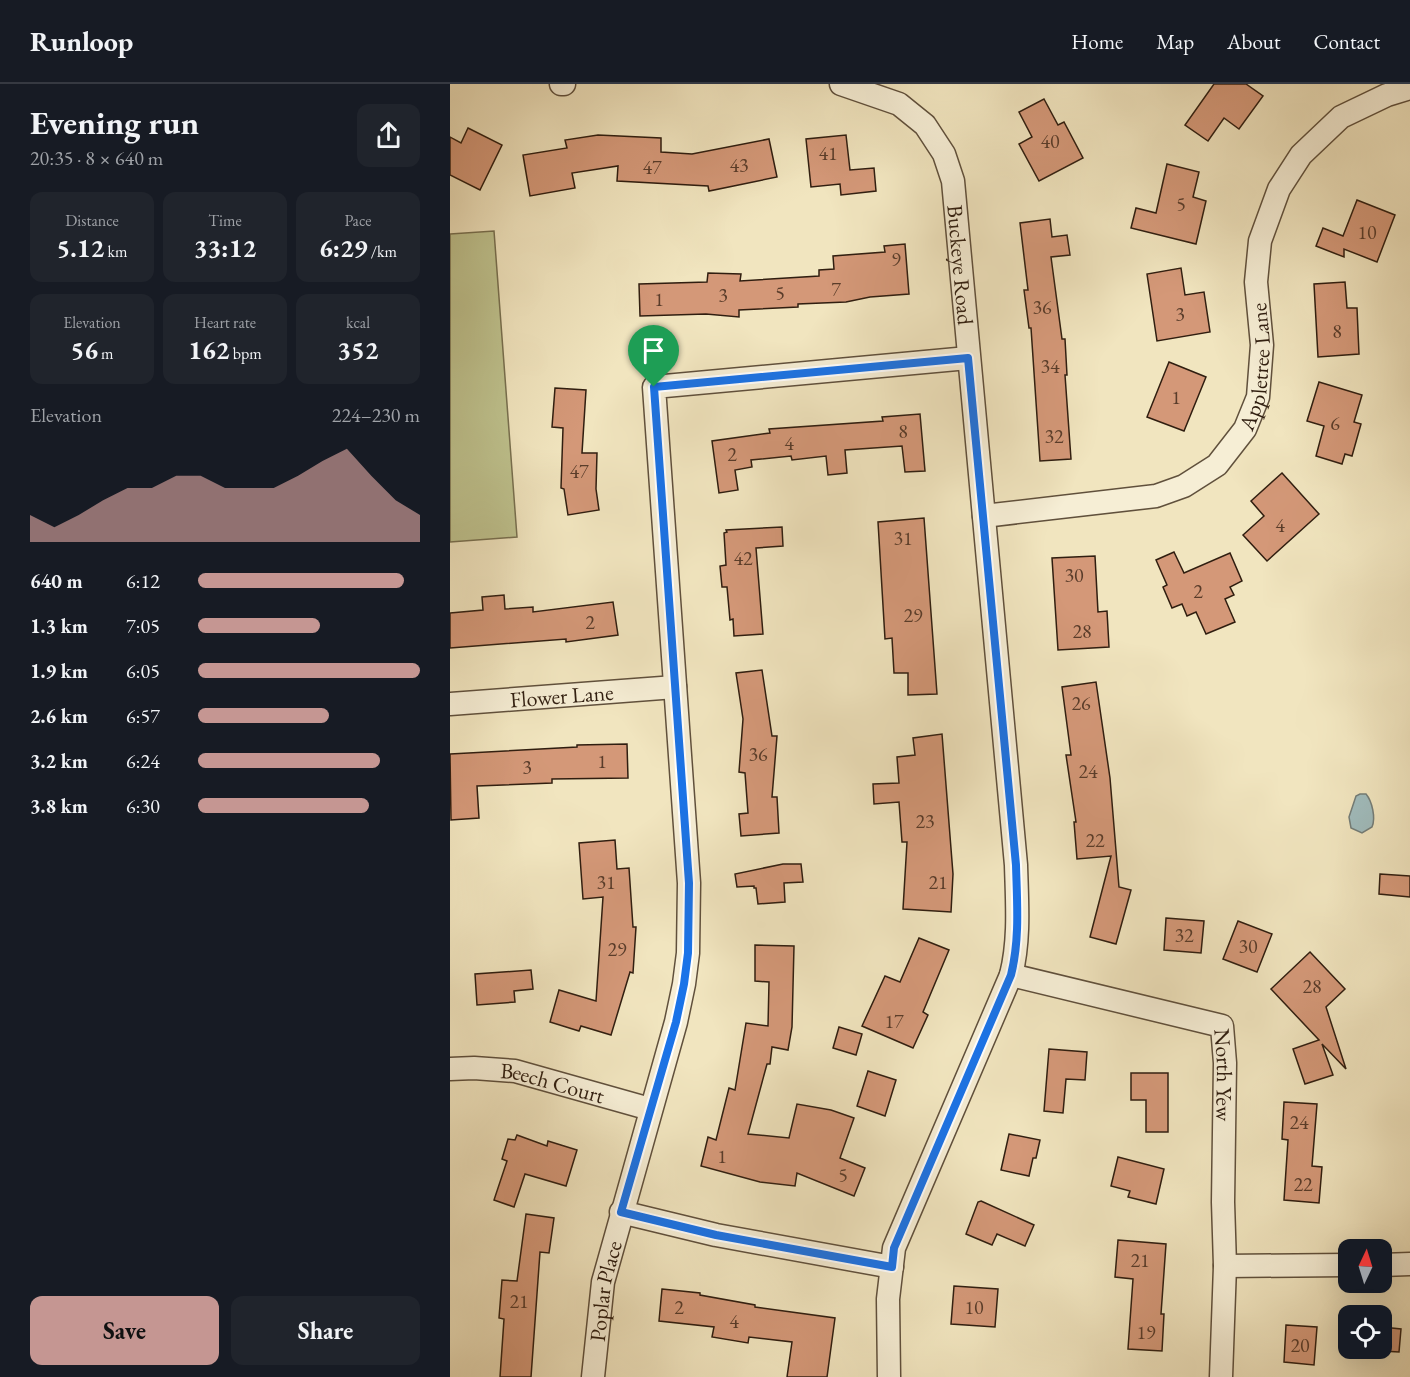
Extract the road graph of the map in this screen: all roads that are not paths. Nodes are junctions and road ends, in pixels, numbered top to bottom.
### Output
1 (841, 84) edge
2 (1410, 88) edge
3 (968, 358) junction
4 (984, 516) junction
5 (675, 687) junction
6 (450, 704) edge
7 (1011, 975) junction
8 (450, 1070) edge
9 (650, 1109) junction
10 (621, 1212) junction
11 (1392, 1264) edge
12 (1410, 1264) edge
13 (1338, 1265) edge
14 (1225, 1266) junction
15 (892, 1267) junction
16 (593, 1377) edge
17 (889, 1377) edge
18 (1221, 1377) edge

1 - 3 street, Buckeye Road
2 - 4 street, Appletree Lane
3 - 4 street, Buckeye Road
3 - 5 street, Poplar Place
4 - 7 street, Buckeye Road
5 - 6 street, Flower Lane
5 - 9 street, Poplar Place
7 - 14 street, North Yew
7 - 15 street, Buckeye Road
8 - 9 street, Beech Court
9 - 10 street, Poplar Place
10 - 15 street
10 - 16 street, Poplar Place
11 - 12 street
13 - 14 street
14 - 18 street
15 - 17 street, Buckeye Road

